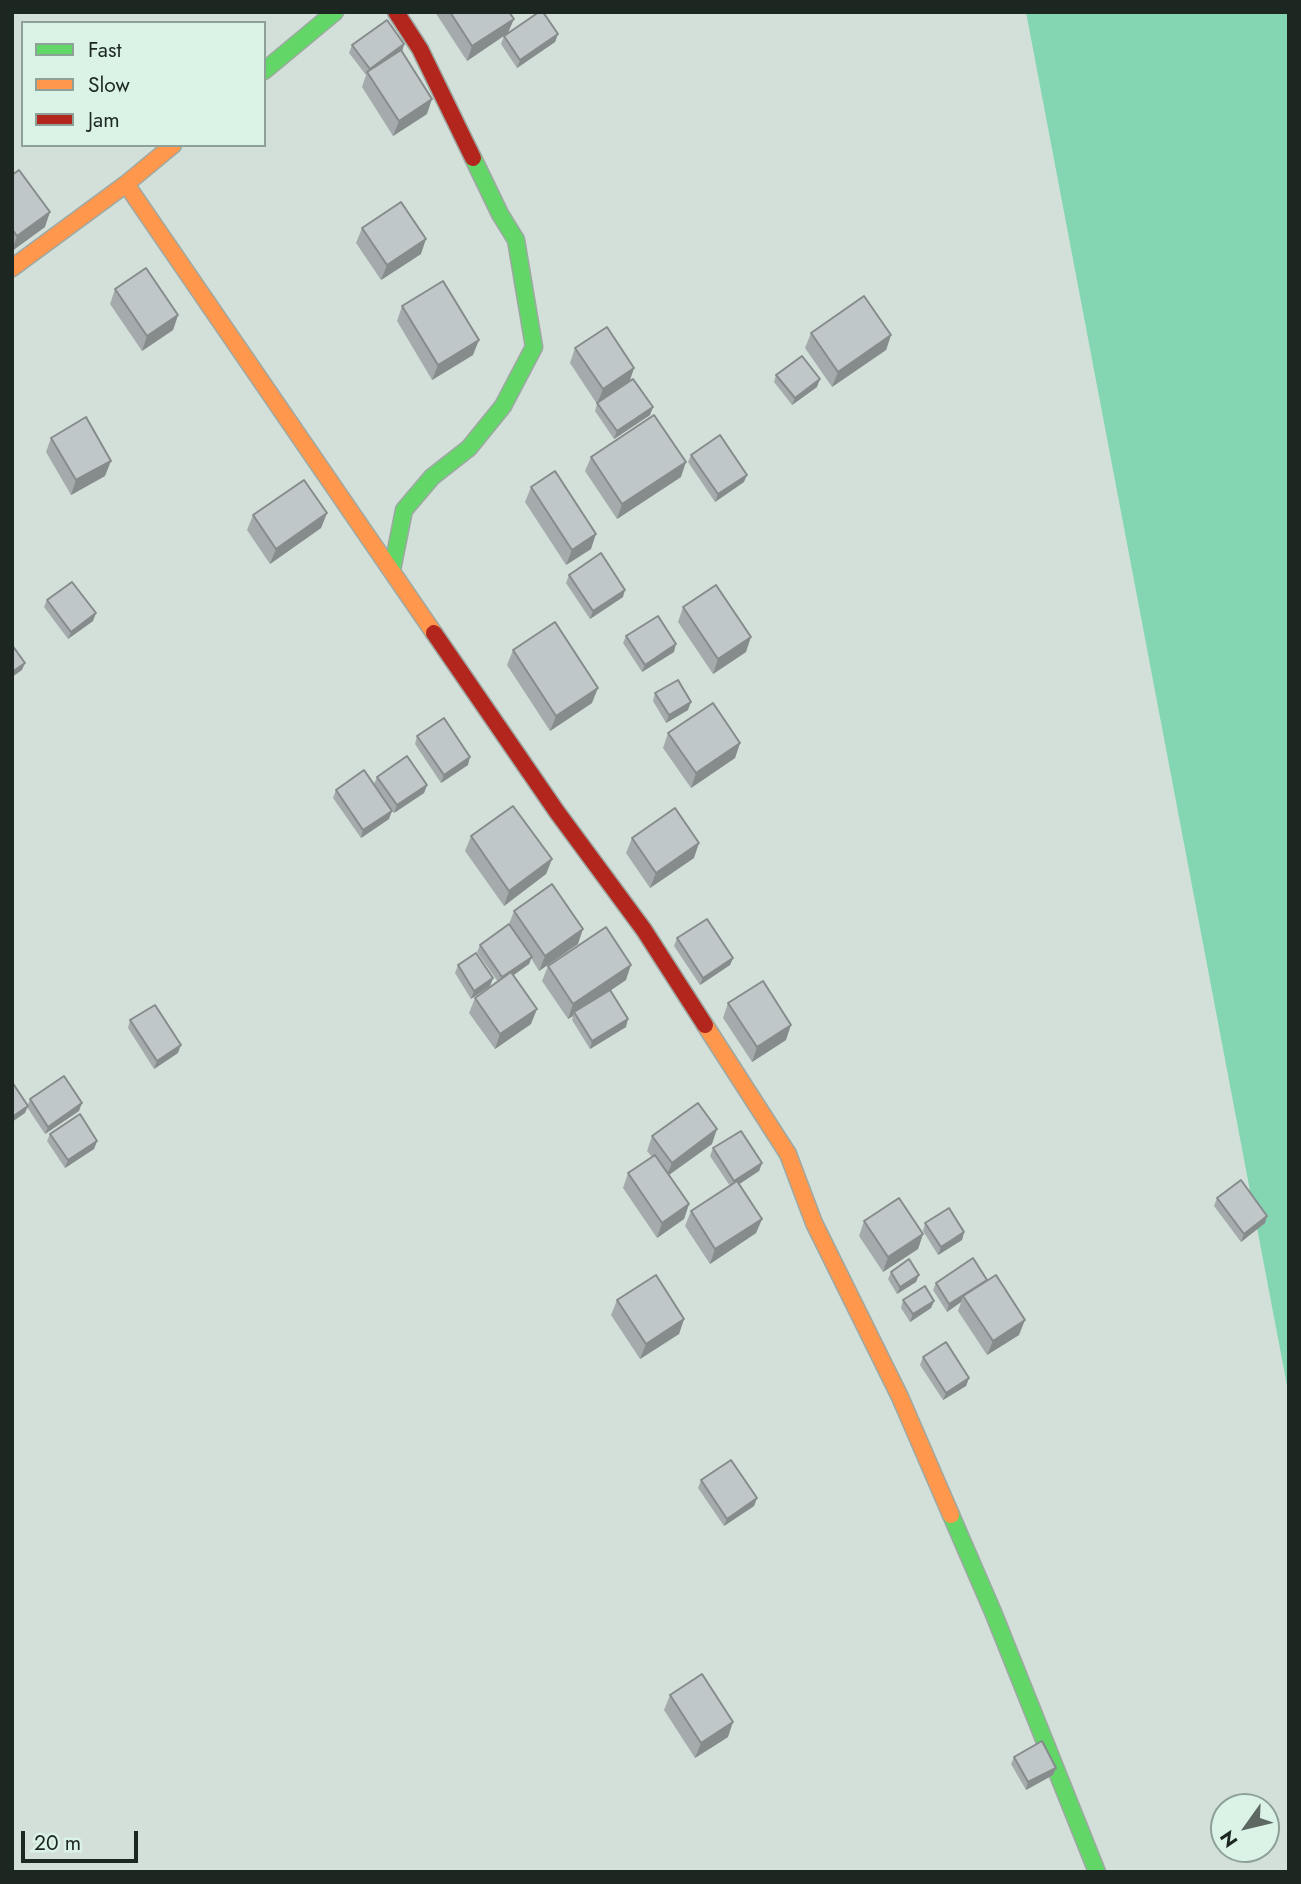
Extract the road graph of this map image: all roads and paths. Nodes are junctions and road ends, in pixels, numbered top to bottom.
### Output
1 (335, 12) edge
2 (396, 12) edge
3 (266, 69) edge
4 (171, 147) edge
5 (126, 184) junction
6 (12, 268) edge
7 (391, 570) junction
8 (1097, 1872) edge

1 - 3 street
2 - 7 street
4 - 5 street
5 - 6 street
5 - 7 street
7 - 8 street

